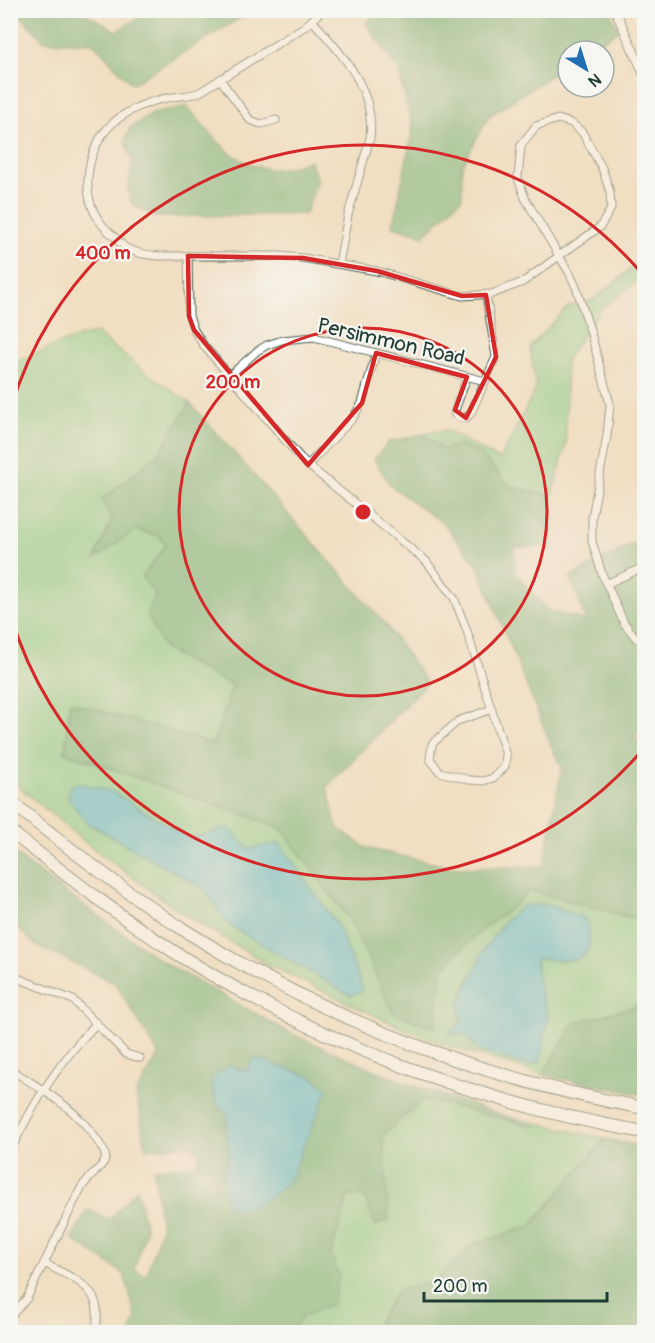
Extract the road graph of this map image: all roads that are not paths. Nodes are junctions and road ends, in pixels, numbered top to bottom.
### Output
1 (323, 10) edge
2 (615, 10) edge
3 (312, 20) junction
4 (645, 74) edge
5 (220, 80) junction
6 (276, 120) dead end
7 (189, 256) junction
8 (559, 256) junction
9 (339, 264) junction
10 (486, 295) junction
11 (376, 353) junction
12 (228, 377) junction
13 (467, 377) junction
14 (485, 381) junction
15 (308, 465) junction
16 (645, 567) edge
17 (606, 584) junction
18 (645, 640) edge
19 (492, 709) junction
20 (10, 801) edge
21 (10, 831) edge
22 (10, 975) edge
23 (97, 1023) junction
24 (140, 1058) dead end
25 (10, 1069) edge
26 (44, 1091) junction
27 (645, 1108) edge
28 (645, 1132) edge
29 (10, 1152) edge
30 (44, 1263) junction
31 (10, 1317) edge
32 (95, 1332) edge

1 - 3 street
2 - 4 street
3 - 5 street
3 - 9 street
5 - 6 street
5 - 7 street
7 - 9 street
7 - 12 street
8 - 8 street
8 - 10 street
8 - 17 street
9 - 10 street
10 - 14 street
11 - 12 street, Persimmon Road
11 - 13 street, Persimmon Road
11 - 15 street
12 - 15 street
13 - 14 street, Persimmon Road
13 - 14 street
15 - 19 street
16 - 17 street
17 - 18 street
19 - 19 street
20 - 27 highway
21 - 28 highway
22 - 23 street
23 - 24 street
23 - 26 street
25 - 26 street
26 - 29 street
26 - 30 street
30 - 31 street
30 - 32 street

